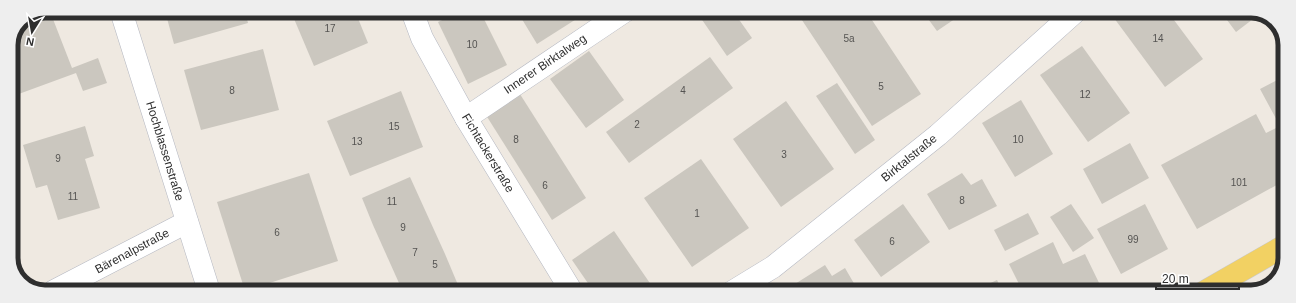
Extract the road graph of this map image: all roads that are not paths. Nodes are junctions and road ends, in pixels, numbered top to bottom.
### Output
1 (124, 18) edge
2 (415, 18) edge
3 (615, 18) edge
4 (1068, 18) edge
5 (466, 118) junction
6 (187, 222) junction
7 (1278, 249) edge
8 (66, 285) edge
9 (207, 285) edge
10 (568, 285) edge
11 (743, 285) edge
12 (1216, 285) edge

1 - 6 street, Hochblassenstraße
2 - 5 street, Fichtackerstraße
3 - 5 street, Innerer Birktalweg
4 - 11 street, Birktalstraße
5 - 10 street, Fichtackerstraße
6 - 8 street, Bärenalpstraße
6 - 9 street, Hochblassenstraße
7 - 12 main road

